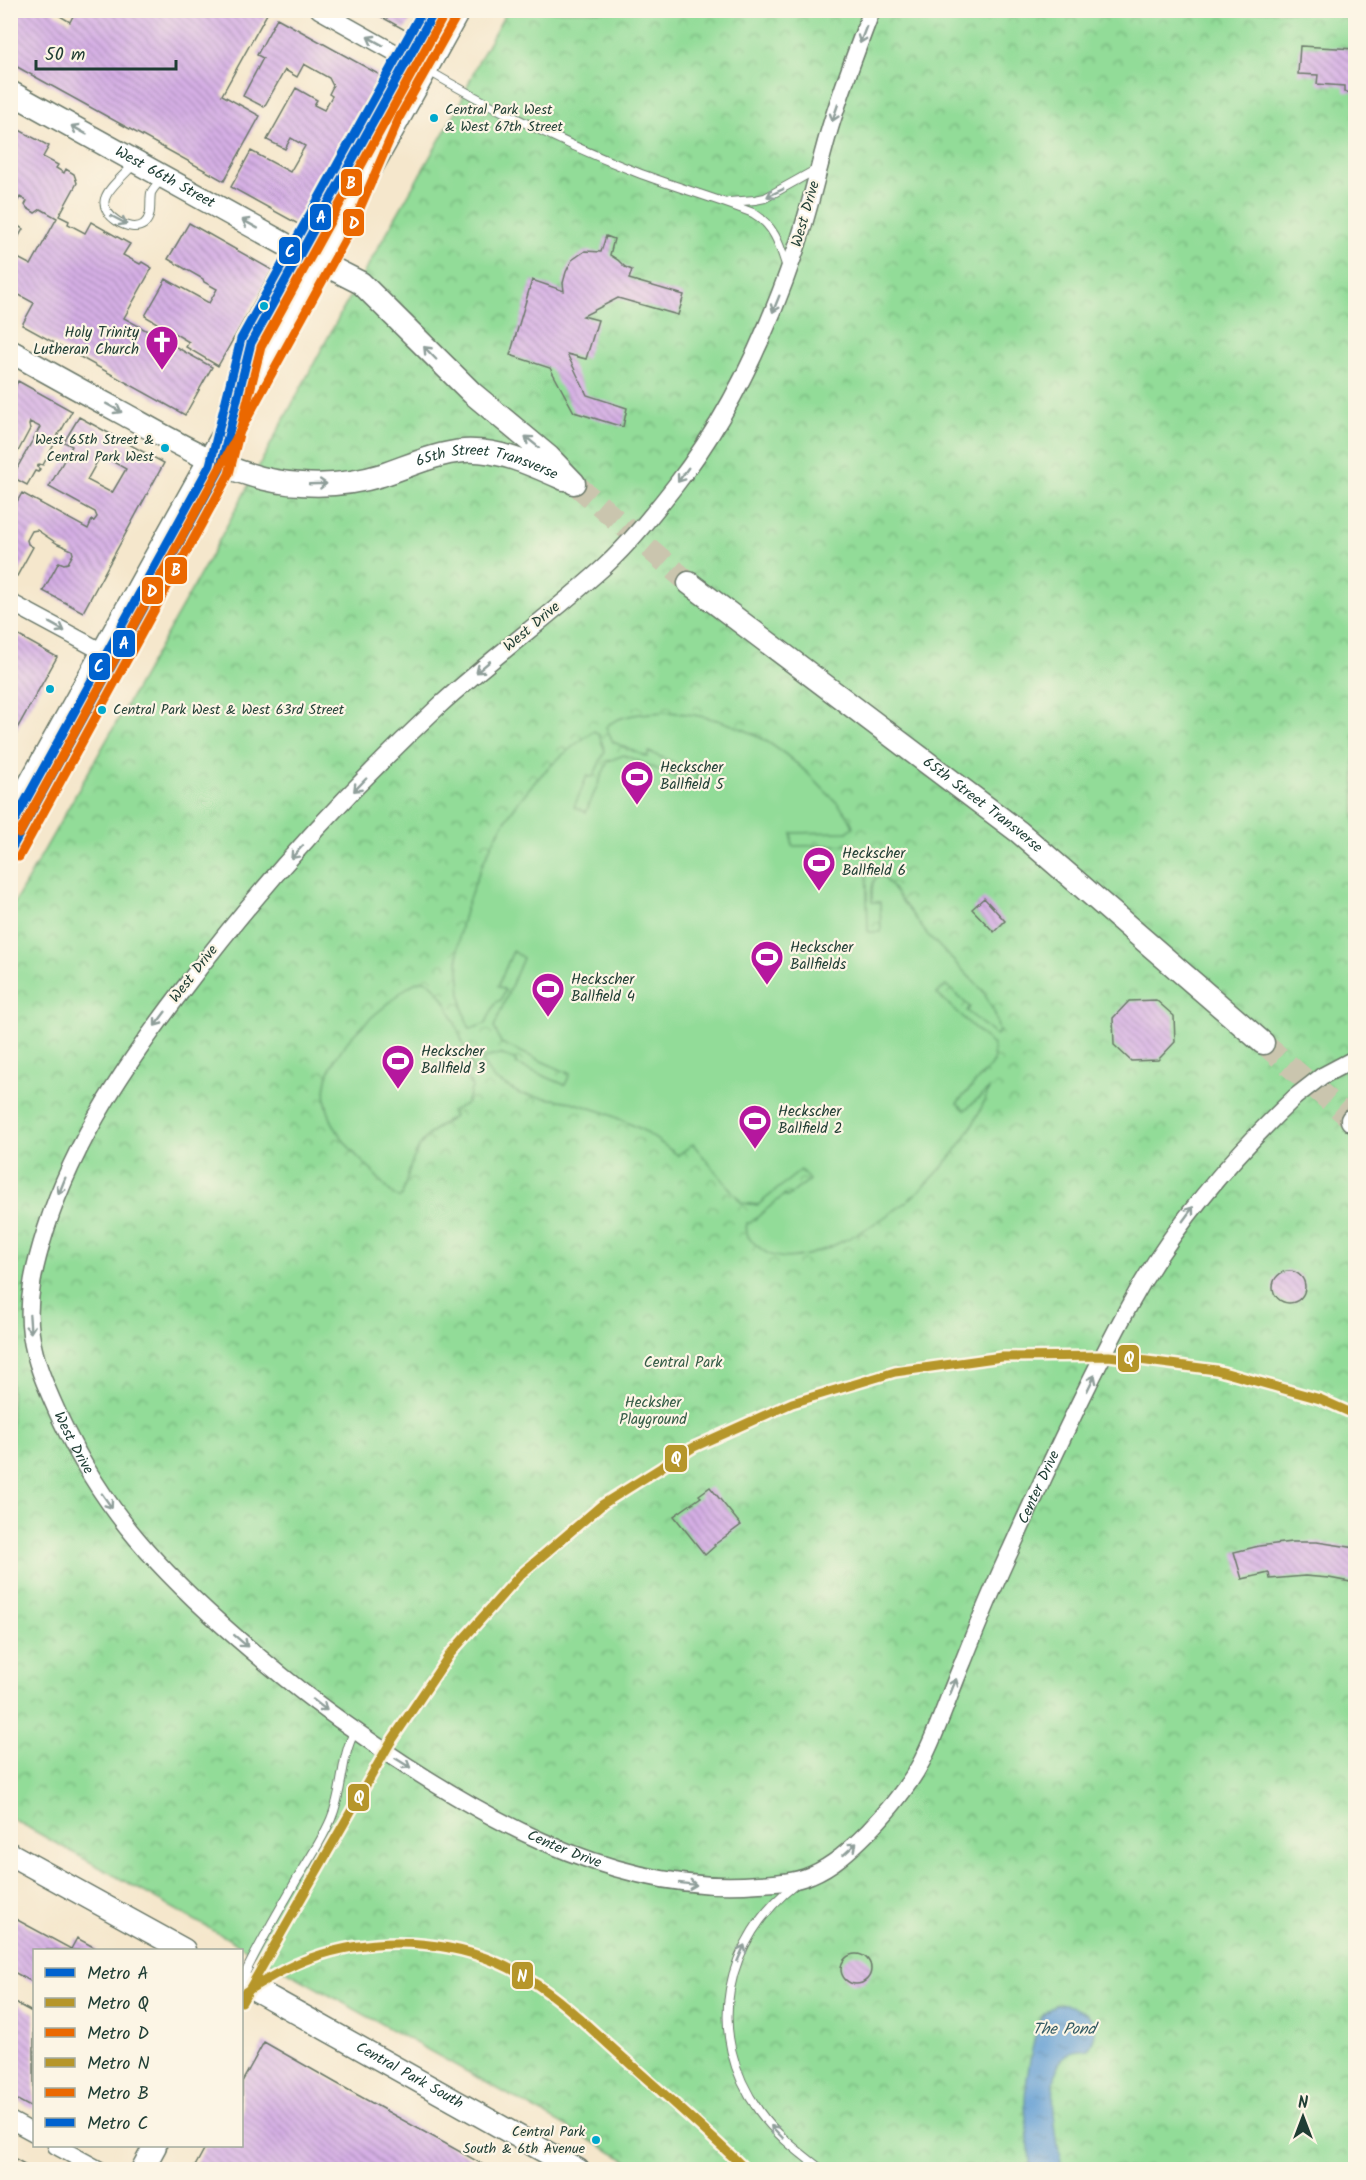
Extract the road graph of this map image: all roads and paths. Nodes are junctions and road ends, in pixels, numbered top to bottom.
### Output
1 (319, 10) edge
2 (459, 10) edge
3 (872, 10) edge
4 (426, 70) junction
5 (10, 92) edge
6 (137, 161) junction
7 (819, 168) junction
8 (164, 176) junction
9 (726, 202) junction
10 (320, 261) junction
11 (788, 272) junction
12 (10, 351) edge
13 (211, 459) junction
14 (689, 583) tunnel mouth
15 (10, 602) edge
16 (103, 652) junction
17 (10, 819) edge
18 (1263, 1043) tunnel mouth
19 (1356, 1058) edge
20 (355, 1731) junction
21 (10, 1854) edge
22 (800, 1880) junction
23 (182, 1949) edge
24 (243, 1979) edge
25 (243, 1982) edge
26 (10, 2120) edge
27 (33, 2132) edge
28 (60, 2147) edge
29 (154, 2147) edge
30 (100, 2169) edge
31 (142, 2169) edge
32 (579, 2169) edge
33 (822, 2169) edge

4 -> 1 street
2 - 4 main road
3 -> 7 street, West Drive
4 - 9 lane
4 - 10 main road
6 -> 5 main road, West 66th Street
6 - 8 main road, West 66th Street
6 -> 8 lane
7 -> 9 lane
7 - 11 street, West Drive
10 -> 8 main road, West 66th Street
9 - 11 lane
10 - 13 main road
13 -> 10 main road, 65th Street Transverse
11 -> 20 street, West Drive
12 -> 13 main road, 65th Street Transverse
13 - 16 main road
14 - 18 main road, 65th Street Transverse
15 -> 16 street
16 - 17 main road
22 -> 19 street, Center Drive, bridge
20 -> 22 street, Center Drive
20 - 24 lane
21 - 23 main road
33 -> 22 lane, Center Drive
25 - 32 main road, Central Park South
26 - 27 street
28 - 30 street
29 - 31 main road

